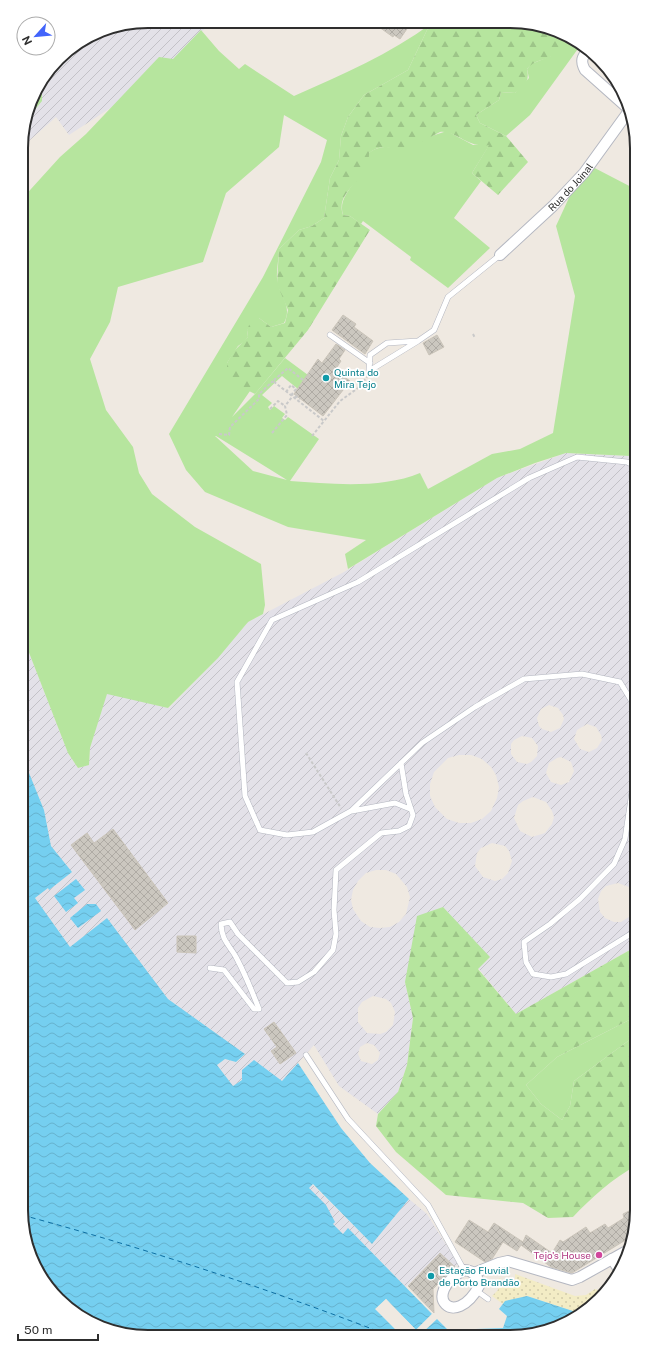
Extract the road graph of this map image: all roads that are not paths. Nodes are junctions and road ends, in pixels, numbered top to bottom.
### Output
1 (584, 54) edge
2 (621, 103) edge
3 (626, 116) edge
4 (500, 255) joint
5 (330, 335) dead end
6 (418, 341) junction
7 (370, 363) junction
8 (630, 464) edge
9 (630, 698) edge
10 (401, 762) junction
11 (630, 806) edge
12 (410, 808) junction
13 (351, 811) junction
14 (630, 934) edge
15 (210, 968) dead end
16 (306, 1055) dead end
17 (622, 1253) edge
18 (612, 1259) junction
19 (616, 1265) edge
20 (469, 1272) junction
21 (477, 1291) junction
22 (488, 1299) dead end

1 - 2 street
3 - 4 street, Rua do Joinal
4 - 6 lane
5 - 7 lane
6 - 7 lane
6 - 7 lane
8 - 13 lane
9 - 10 lane
10 - 12 lane
10 - 13 lane
11 - 14 lane
12 - 13 lane
12 - 15 lane
16 - 20 lane
17 - 18 street
18 - 19 street
18 - 20 street
20 - 21 street
20 - 21 street
21 - 22 lane

